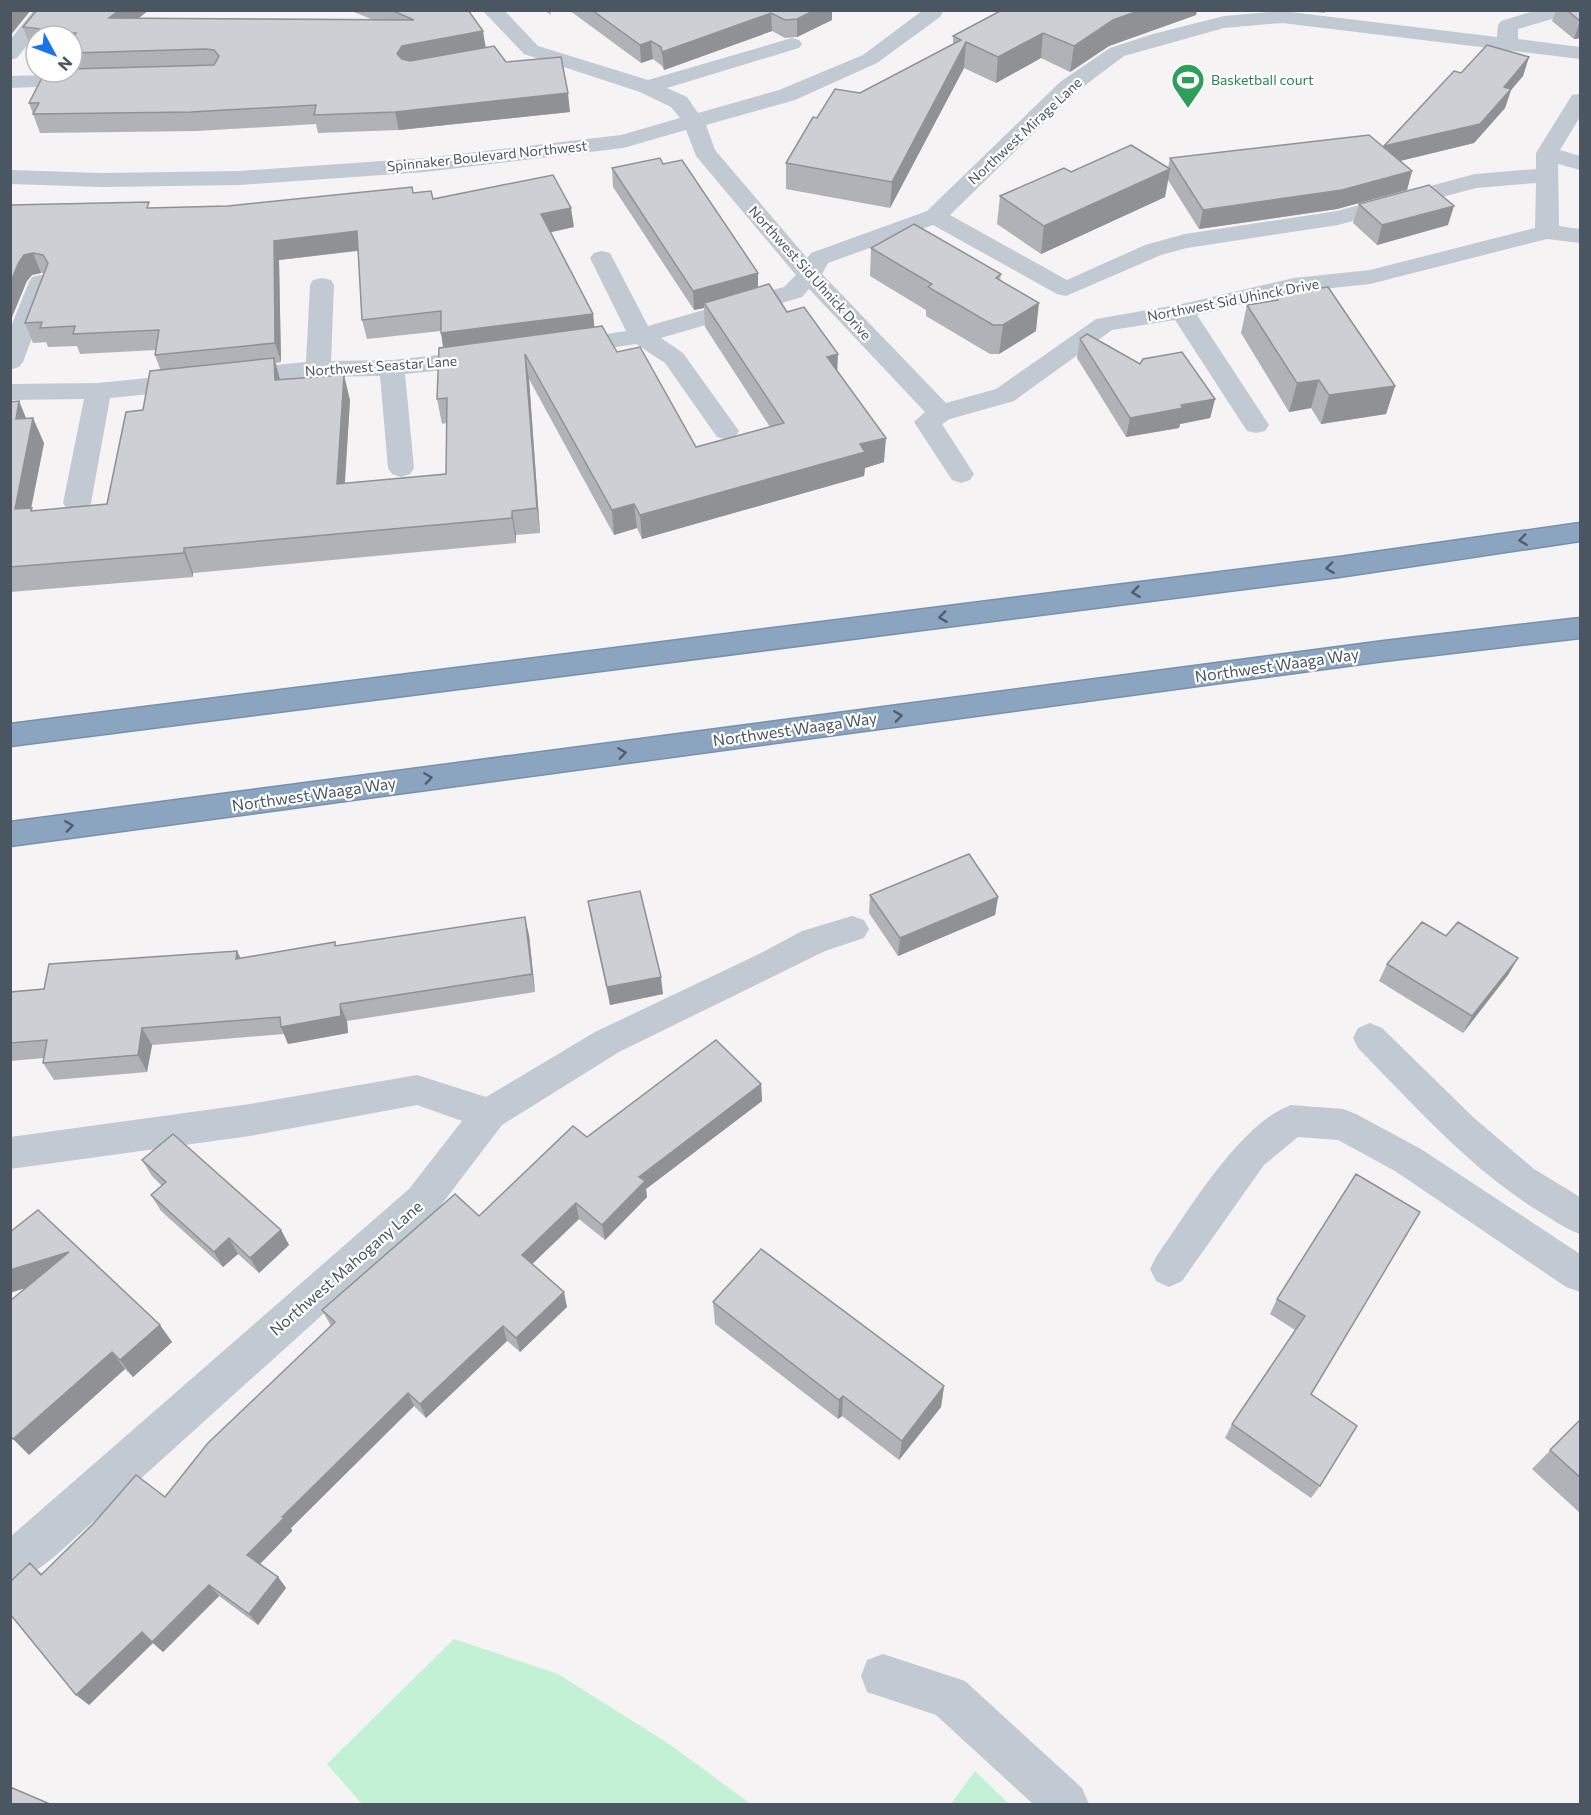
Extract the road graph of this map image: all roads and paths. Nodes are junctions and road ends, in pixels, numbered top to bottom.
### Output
1 (45, 10) edge
2 (492, 10) edge
3 (934, 10) edge
4 (1562, 10) edge
5 (792, 44) dead end
6 (1507, 44) junction
7 (531, 50) junction
8 (1581, 53) edge
9 (10, 54) edge
10 (510, 54) dead end
11 (106, 79) edge
12 (10, 82) edge
13 (648, 87) junction
14 (1581, 100) edge
15 (694, 123) junction
16 (1581, 163) edge
17 (1547, 164) junction
18 (10, 177) edge
19 (936, 216) junction
20 (1547, 232) junction
21 (1581, 236) edge
22 (602, 258) dead end
23 (809, 275) junction
24 (41, 282) edge
25 (321, 285) dead end
26 (1182, 311) junction
27 (641, 336) junction
28 (547, 349) edge
29 (512, 354) edge
30 (10, 362) edge
31 (392, 368) junction
32 (318, 369) junction
33 (98, 391) junction
34 (10, 392) edge
35 (941, 413) junction
36 (1256, 425) dead end
37 (726, 431) dead end
38 (401, 468) dead end
39 (961, 474) dead end
40 (77, 503) dead end
41 (1581, 532) edge
42 (1581, 628) edge
43 (10, 735) edge
44 (10, 834) edge
45 (852, 929) dead end
46 (1370, 1038) dead end
47 (489, 1114) junction
48 (10, 1153) edge
49 (1581, 1217) edge
50 (1169, 1269) dead end
51 (1581, 1275) edge
52 (10, 1564) edge
53 (884, 1676) dead end
54 (1066, 1804) edge

1 - 9 street
2 - 7 street
3 - 15 street, Spinnaker Boulevard Northwest
4 - 6 street
5 - 13 street
6 - 8 street, Northwest Mirage Lane
6 - 19 street, Northwest Mirage Lane
7 - 10 street
7 - 13 street, Northwest Sid Uhnick Drive
11 - 12 street
13 - 15 street, Northwest Sid Uhnick Drive
14 - 17 street
15 - 18 street, Spinnaker Boulevard Northwest
15 - 23 street, Northwest Sid Uhnick Drive
16 - 17 street
17 - 19 street
17 - 20 street
19 - 23 street, Northwest Mirage Lane
20 - 21 street, Northwest Sid Uhinck Drive
20 - 26 street, Northwest Sid Uhinck Drive
22 - 27 street
23 - 27 street
23 - 35 street, Northwest Sid Uhnick Drive
24 - 30 street
25 - 32 street
26 - 35 street, Northwest Sid Uhinck Drive
26 - 36 street
27 - 28 street
27 - 37 street
29 - 31 street, Northwest Seastar Lane
31 - 32 street, Northwest Seastar Lane
31 - 38 street
32 - 33 street, Northwest Seastar Lane
33 - 34 street, Northwest Seastar Lane
33 - 40 street
35 - 39 street
41 -> 43 highway
44 -> 42 highway, Northwest Waaga Way
45 - 47 street
46 - 49 street
47 - 48 street
47 - 52 street, Northwest Mahogany Lane
50 - 51 street
53 - 54 street

